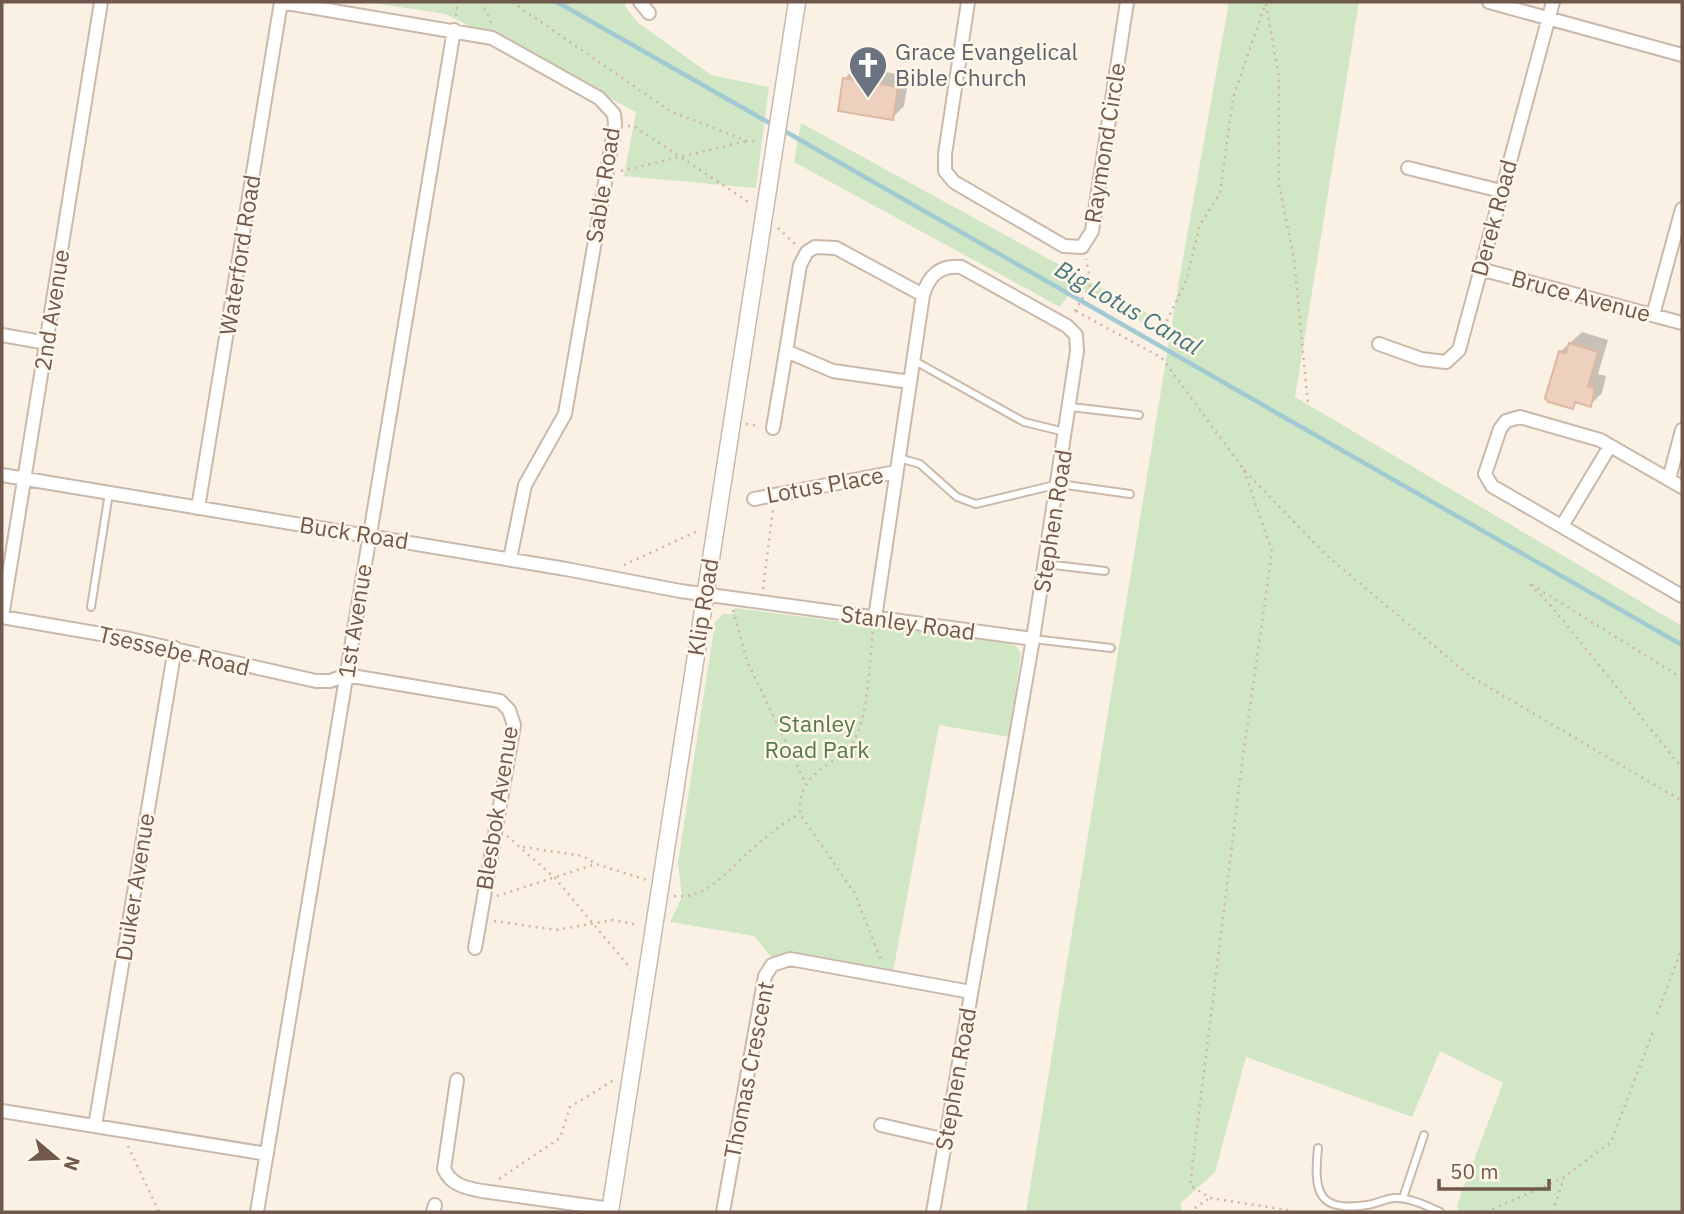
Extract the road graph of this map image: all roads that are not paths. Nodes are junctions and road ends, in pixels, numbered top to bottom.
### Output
1 (101, 2) edge
2 (281, 2) edge
3 (640, 2) edge
4 (797, 2) edge
5 (968, 2) edge
6 (1127, 2) edge
7 (1489, 2) edge
8 (1553, 2) edge
9 (649, 13) dead end
10 (1549, 17) junction
11 (454, 27) junction
12 (1682, 55) edge
13 (1408, 169) dead end
14 (1501, 191) junction
15 (1682, 209) edge
16 (1480, 269) junction
17 (923, 295) junction
18 (1653, 316) junction
19 (1682, 323) edge
20 (2, 335) edge
21 (47, 343) junction
22 (1379, 344) dead end
23 (786, 351) junction
24 (913, 360) junction
25 (910, 382) junction
26 (1071, 407) junction
27 (1139, 415) dead end
28 (773, 428) road end
29 (1682, 429) edge
30 (1067, 432) junction
31 (1610, 446) junction
32 (899, 458) junction
33 (897, 472) junction
34 (2, 475) edge
35 (26, 479) junction
36 (1668, 479) junction
37 (1059, 484) junction
38 (1682, 487) edge
39 (109, 493) junction
40 (1130, 494) dead end
41 (754, 499) dead end
42 (198, 508) junction
43 (1562, 526) junction
44 (369, 536) junction
45 (510, 559) junction
46 (1045, 564) junction
47 (1105, 571) dead end
48 (705, 594) junction
49 (1682, 596) edge
50 (91, 607) dead end
51 (2, 617) edge
52 (874, 623) junction
53 (1033, 639) junction
54 (175, 648) junction
55 (1111, 648) dead end
56 (346, 675) junction
57 (475, 948) dead end
58 (971, 992) junction
59 (457, 1080) dead end
60 (2, 1111) edge
61 (881, 1125) dead end
62 (95, 1126) junction
63 (1424, 1135) dead end
64 (946, 1140) junction
65 (1318, 1148) dead end
66 (267, 1154) junction
67 (1403, 1198) junction
68 (610, 1211) edge
69 (257, 1212) edge
70 (723, 1212) edge
71 (933, 1212) edge
72 (1440, 1212) edge

1 - 21 street, 2nd Avenue
2 - 11 street, Sable Road
2 - 42 street, Waterford Road
3 - 9 street
4 - 48 street, Klip Road
5 - 6 street, Raymond Circle
7 - 10 street
8 - 10 street, Derek Road
10 - 12 street
10 - 14 street, Derek Road
11 - 44 street, 1st Avenue
11 - 45 street, Sable Road
13 - 14 street
14 - 16 street, Derek Road
15 - 18 street
16 - 18 street, Bruce Avenue
16 - 22 street, Derek Road
17 - 23 street
17 - 24 street, Stephen Road
17 - 26 street, Stephen Road
18 - 19 street, Bruce Avenue
20 - 21 street
21 - 35 street, 2nd Avenue
23 - 25 street
23 - 28 street
24 - 25 street, Stephen Road
24 - 30 lane
25 - 32 street, Stephen Road
26 - 27 lane
26 - 30 street, Stephen Road
29 - 36 street
30 - 37 street, Stephen Road
31 - 36 street
31 - 43 street
31 - 43 street
32 - 33 street, Stephen Road
32 - 37 lane
33 - 41 street, Lotus Place
33 - 52 street, Stephen Road
34 - 35 street, Buck Road
35 - 39 street, Buck Road
35 - 51 street, 2nd Avenue
36 - 38 street
37 - 40 lane
37 - 46 street, Stephen Road
39 - 42 street, Buck Road
39 - 50 lane
42 - 44 street, Buck Road
43 - 49 street
44 - 45 street, Buck Road
44 - 56 street, 1st Avenue
45 - 48 street, Buck Road
46 - 47 lane
46 - 53 street, Stephen Road
48 - 52 street, Stanley Road
48 - 68 street, Klip Road
51 - 54 street, Tsessebe Road
52 - 53 street, Stanley Road
53 - 55 lane, Stanley Road
53 - 58 street, Stephen Road
54 - 56 street, Tsessebe Road
54 - 62 street, Duiker Avenue
56 - 57 street, Blesbok Avenue
56 - 66 street, 1st Avenue
58 - 64 street, Stephen Road
58 - 70 street, Thomas Crescent
59 - 68 street
60 - 62 street
61 - 64 street
62 - 66 street
63 - 67 lane
64 - 71 street, Stephen Road
65 - 67 lane
66 - 69 street, 1st Avenue
67 - 72 lane

